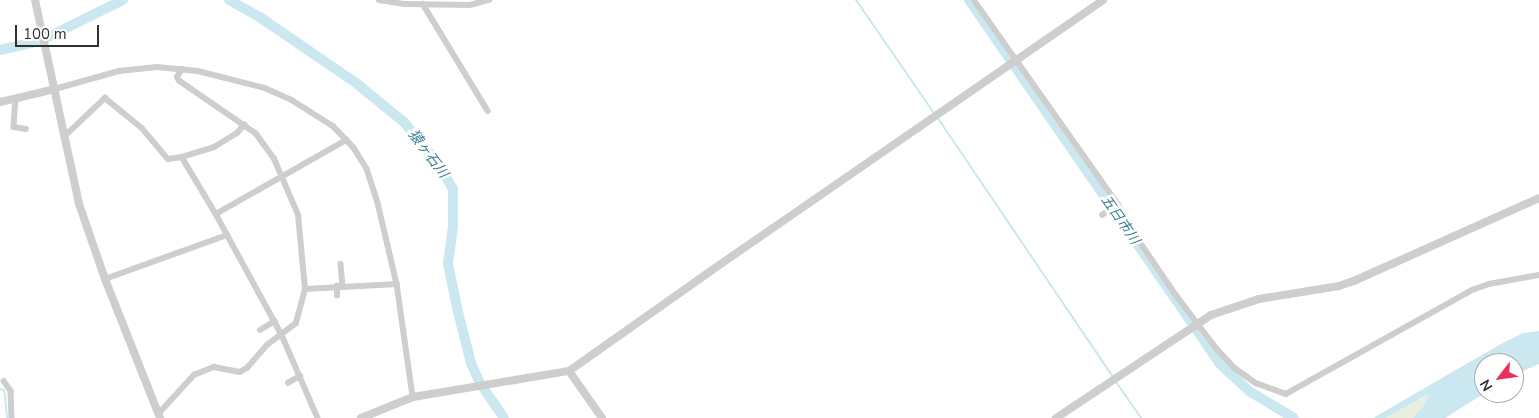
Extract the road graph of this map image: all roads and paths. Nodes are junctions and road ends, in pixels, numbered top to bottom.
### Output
1 (35, 0) edge
2 (379, 0) edge
3 (489, 0) edge
4 (974, 0) edge
5 (1104, 0) edge
6 (423, 4) junction
7 (1018, 60) junction
8 (182, 69) junction
9 (54, 86) junction
10 (16, 98) junction
11 (0, 102) edge
12 (488, 110) dead end
13 (244, 125) junction
14 (26, 129) dead end
15 (66, 135) junction
16 (346, 140) junction
17 (182, 157) junction
18 (283, 176) junction
19 (1539, 198) edge
20 (216, 214) junction
21 (227, 235) junction
22 (341, 264) dead end
23 (1539, 275) edge
24 (105, 279) junction
25 (397, 284) junction
26 (340, 286) junction
27 (305, 289) junction
28 (337, 296) dead end
29 (275, 321) junction
30 (1197, 323) junction
31 (260, 330) dead end
32 (282, 335) junction
33 (569, 371) junction
34 (300, 376) junction
35 (4, 381) dead end
36 (288, 383) dead end
37 (413, 397) junction
38 (160, 416) edge
39 (12, 418) edge
40 (318, 418) edge
41 (361, 418) edge
42 (602, 418) edge
43 (1056, 418) edge

1 - 9 street
2 - 6 street
3 - 6 street
4 - 7 street
5 - 7 street
6 - 12 street
7 - 30 street
7 - 33 street
8 - 9 street
8 - 13 street
8 - 16 street
9 - 10 street
9 - 15 street
10 - 11 street
10 - 14 street
13 - 17 street
13 - 18 street
15 - 17 street
15 - 24 street
16 - 18 street
16 - 25 street
17 - 20 street
18 - 20 street
18 - 27 street
19 - 30 street
20 - 21 street
21 - 24 street
21 - 29 street
22 - 26 street
23 - 30 street
24 - 38 street
25 - 26 street
25 - 37 street
26 - 27 street
26 - 28 street
27 - 32 street
29 - 31 street
29 - 32 street
30 - 43 street
32 - 34 street
32 - 38 street
33 - 37 street
33 - 42 street
34 - 36 street
34 - 40 street
35 - 39 street
37 - 41 street

